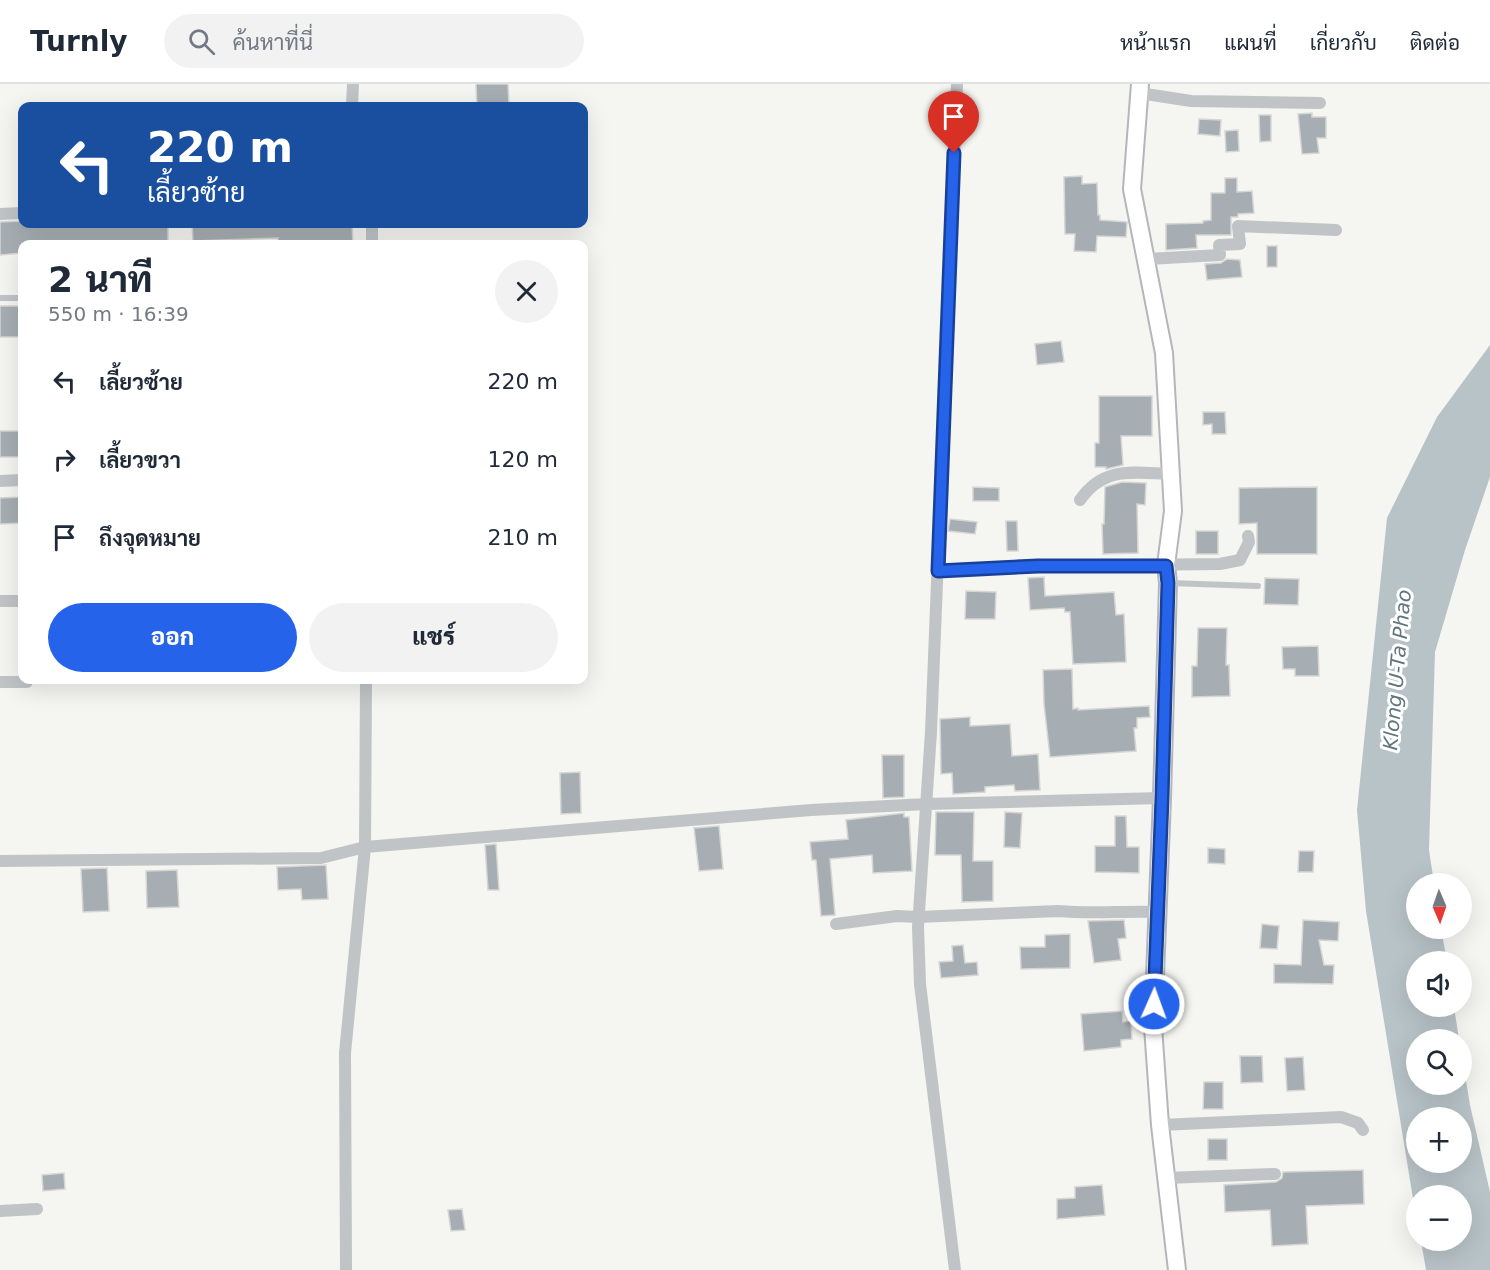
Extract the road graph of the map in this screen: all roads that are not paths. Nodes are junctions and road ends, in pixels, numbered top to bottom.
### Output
1 (353, 84) edge
2 (957, 84) edge
3 (1139, 89) edge
4 (352, 102) edge
5 (1320, 103) dead end
6 (18, 213) edge
7 (0, 214) edge
8 (1336, 230) dead end
9 (1147, 259) junction
10 (0, 298) edge
11 (18, 298) edge
12 (1172, 474) junction
13 (18, 480) edge
14 (0, 481) edge
15 (1080, 500) dead end
16 (1248, 536) dead end
17 (1166, 566) junction
18 (938, 571) junction
19 (1168, 583) junction
20 (1258, 586) dead end
21 (0, 601) edge
22 (18, 601) edge
23 (0, 682) edge
24 (18, 682) edge
25 (366, 684) edge
26 (1162, 798) junction
27 (926, 804) junction
28 (365, 847) junction
29 (0, 861) edge
30 (1157, 912) junction
31 (918, 917) junction
32 (836, 924) dead end
33 (1160, 1125) junction
34 (1364, 1130) dead end
35 (1275, 1174) dead end
36 (1166, 1178) junction
37 (37, 1209) dead end
38 (0, 1211) edge
39 (346, 1270) edge
40 (955, 1270) edge
41 (1177, 1270) edge

1 - 4 street
2 - 18 street
3 - 5 street
3 - 9 street
6 - 7 street
8 - 9 street
9 - 12 street
10 - 11 lane
12 - 15 street
12 - 17 street
13 - 14 street
16 - 17 street
17 - 18 street
17 - 19 street
18 - 27 street
19 - 20 lane
19 - 26 street
21 - 22 street
23 - 24 street
25 - 28 street
26 - 27 street
26 - 30 street
27 - 28 street
27 - 31 street
28 - 29 street
28 - 39 street
30 - 31 street
30 - 33 street
31 - 32 street
31 - 40 street
33 - 34 street
33 - 36 street
35 - 36 street
36 - 41 street
37 - 38 street

